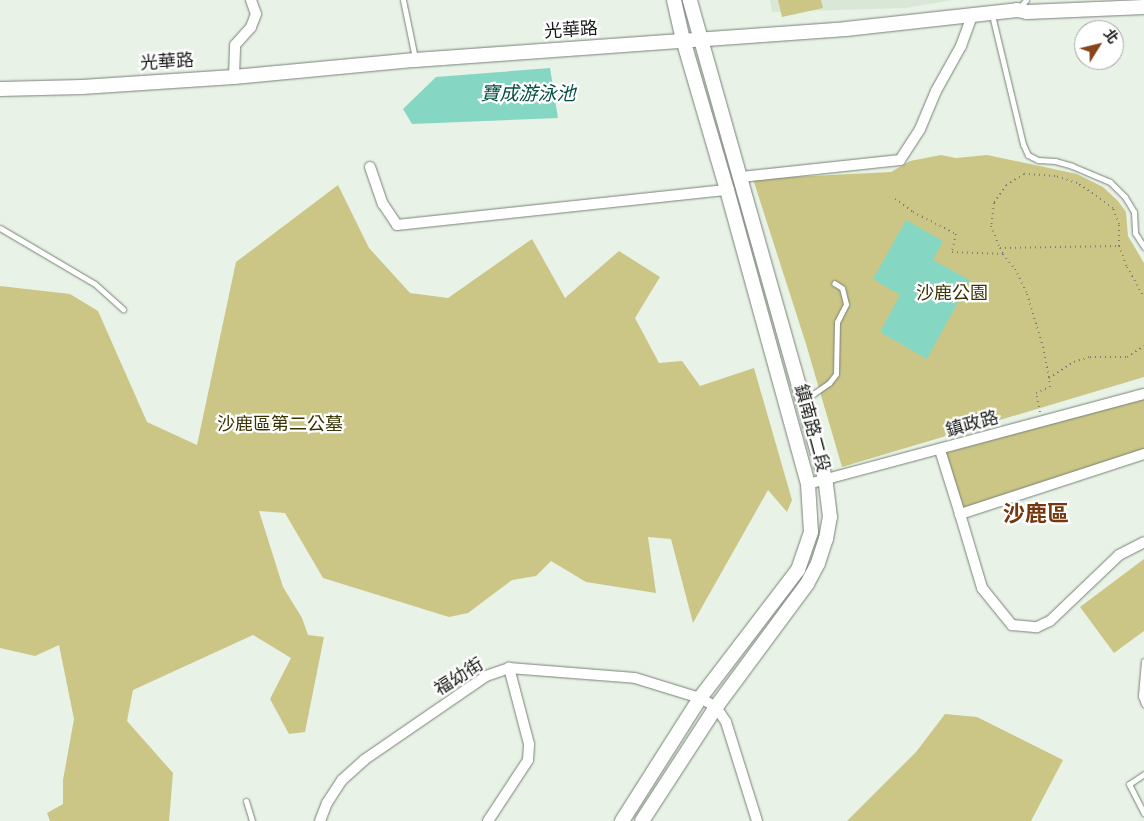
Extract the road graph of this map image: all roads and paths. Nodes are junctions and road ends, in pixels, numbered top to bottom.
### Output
1 (251, 0) edge
2 (403, 0) edge
3 (674, 0) edge
4 (690, 0) edge
5 (1021, 5) edge
6 (1144, 7) edge
7 (992, 12) junction
8 (972, 14) junction
9 (701, 39) junction
10 (683, 40) junction
11 (416, 60) junction
12 (234, 77) junction
13 (0, 89) edge
14 (370, 166) dead end
15 (741, 177) junction
16 (727, 190) junction
17 (895, 199) dead end
18 (0, 228) edge
19 (1119, 246) junction
20 (1144, 247) edge
21 (1000, 248) junction
22 (1003, 254) junction
23 (834, 283) dead end
24 (1144, 298) edge
25 (124, 309) dead end
26 (1144, 346) edge
27 (1049, 378) junction
28 (1144, 394) edge
29 (803, 401) junction
30 (1042, 422) junction
31 (940, 450) junction
32 (1144, 454) edge
33 (824, 478) junction
34 (808, 484) junction
35 (960, 514) junction
36 (1144, 542) edge
37 (1144, 661) edge
38 (509, 668) junction
39 (1143, 673) edge
40 (700, 698) junction
41 (1144, 704) edge
42 (716, 707) junction
43 (1144, 774) edge
44 (246, 802) dead end
45 (1144, 813) edge
46 (252, 821) edge
47 (320, 821) edge
48 (488, 821) edge
49 (622, 821) edge
50 (642, 821) edge
51 (757, 821) edge

1 - 12 street
2 - 11 lane
3 - 10 street, 鎮南路二段
4 - 9 street, 鎮南路二段
5 - 6 street, 光華路
5 - 7 street, 光華路
7 - 8 street, 光華路
7 - 20 lane
8 - 9 street, 光華路
8 - 15 street
9 - 10 street, 光華路
9 - 15 street, 鎮南路二段
10 - 11 street, 光華路
10 - 16 street, 鎮南路二段
11 - 12 street, 光華路
12 - 13 street, 光華路
14 - 16 street
15 - 29 street, 鎮南路二段
16 - 34 street, 鎮南路二段
17 - 22 path
18 - 25 lane
19 - 21 path
19 - 21 path
19 - 24 path
21 - 22 path
22 - 27 path
23 - 29 lane
26 - 27 path
27 - 30 path
28 - 30 street, 鎮政路
29 - 33 street, 鎮南路二段
30 - 31 street, 鎮政路
31 - 33 street, 鎮政路
31 - 35 street
32 - 35 street
33 - 34 street, 鎮政路
33 - 42 street, 鎮南路二段
34 - 40 street, 鎮南路二段
35 - 36 street
37 - 39 lane
38 - 40 street, 福幼街
38 - 47 street, 福幼街
38 - 48 street
39 - 41 lane
40 - 42 street, 福幼街
40 - 49 street, 鎮南路二段
42 - 50 street, 鎮南路二段
42 - 51 street
43 - 45 lane
44 - 46 lane

